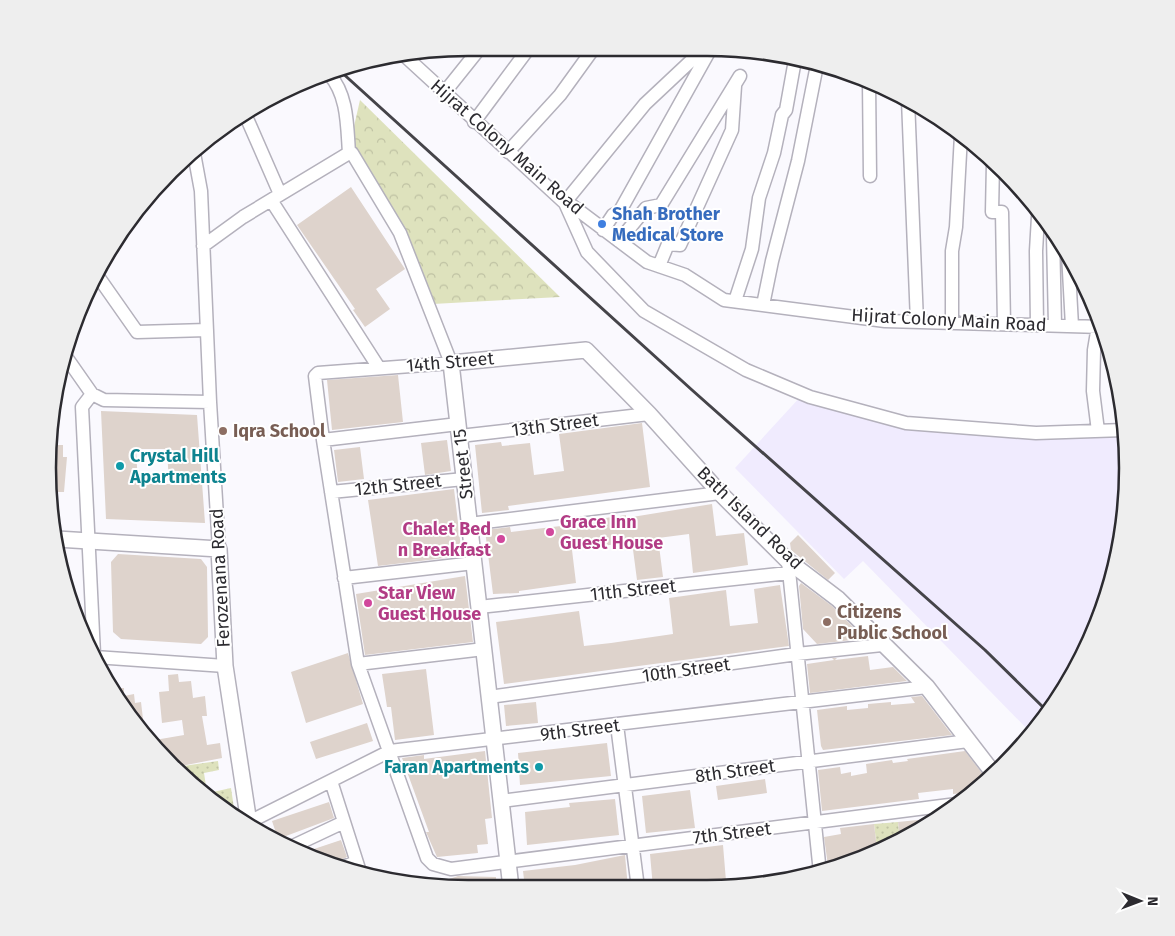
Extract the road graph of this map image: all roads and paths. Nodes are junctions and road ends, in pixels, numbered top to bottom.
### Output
1 (474, 56) edge
2 (523, 56) edge
3 (588, 56) edge
4 (706, 56) edge
5 (704, 60) junction
6 (410, 61) edge
7 (794, 66) edge
8 (816, 71) edge
9 (332, 79) edge
10 (869, 90) edge
11 (444, 93) junction
12 (908, 109) edge
13 (247, 121) edge
14 (474, 122) junction
15 (961, 143) edge
16 (508, 152) junction
17 (349, 153) junction
18 (195, 160) edge
19 (993, 172) edge
20 (870, 176) dead end
21 (275, 197) junction
22 (566, 202) junction
23 (1038, 222) edge
24 (603, 230) junction
25 (619, 241) junction
26 (1053, 245) edge
27 (203, 246) junction
28 (659, 266) junction
29 (1069, 272) edge
30 (101, 281) edge
31 (735, 301) junction
32 (763, 305) junction
33 (917, 322) junction
34 (952, 323) junction
35 (1004, 324) junction
36 (1037, 325) junction
37 (1055, 325) junction
38 (1093, 325) edge
39 (1072, 326) junction
40 (207, 330) junction
41 (1097, 336) edge
42 (586, 350) joint
43 (70, 362) edge
44 (451, 363) junction
45 (379, 368) junction
46 (92, 394) junction
47 (210, 402) junction
48 (649, 414) junction
49 (459, 430) junction
50 (1117, 430) edge
51 (1098, 431) junction
52 (323, 440) junction
53 (464, 479) junction
54 (331, 492) junction
55 (720, 493) junction
56 (470, 524) junction
57 (63, 540) edge
58 (88, 542) junction
59 (219, 549) junction
60 (474, 564) junction
61 (788, 567) junction
62 (344, 578) junction
63 (479, 607) junction
64 (93, 637) edge
65 (882, 645) junction
66 (484, 649) junction
67 (797, 654) junction
68 (102, 657) edge
69 (358, 664) junction
70 (225, 666) junction
71 (927, 688) junction
72 (489, 697) junction
73 (802, 702) junction
74 (617, 725) junction
75 (494, 740) junction
76 (968, 742) junction
77 (390, 751) junction
78 (808, 762) junction
79 (989, 768) edge
80 (331, 781) junction
81 (625, 786) junction
82 (501, 800) junction
83 (942, 806) edge
84 (248, 816) edge
85 (254, 820) edge
86 (344, 822) junction
87 (814, 822) junction
88 (299, 843) edge
89 (633, 845) junction
90 (508, 862) junction
91 (819, 864) edge
92 (357, 865) edge
93 (510, 880) edge
94 (637, 880) edge

1 - 11 street
2 - 14 street
3 - 16 street
4 - 5 street
5 - 22 street
5 - 24 street
6 - 11 street, Hijrat Colony Main Road
7 - 31 street
8 - 32 street
9 - 17 street
10 - 20 street
11 - 14 street, Hijrat Colony Main Road
12 - 33 street
13 - 21 street
14 - 16 street, Hijrat Colony Main Road
15 - 34 street
16 - 22 street, Hijrat Colony Main Road
17 - 21 street
17 - 44 street, Street 15
18 - 27 street, Ferozenana Road
19 - 35 street
21 - 27 street
21 - 45 street
22 - 24 street, Hijrat Colony Main Road
22 - 51 street
23 - 36 street
24 - 25 street, Hijrat Colony Main Road
25 - 28 street, Hijrat Colony Main Road
25 - 28 street
26 - 37 street
27 - 40 street, Ferozenana Road
28 - 31 street, Hijrat Colony Main Road
29 - 39 street
30 - 40 street
31 - 32 street, Hijrat Colony Main Road
32 - 33 street, Hijrat Colony Main Road
33 - 34 street, Hijrat Colony Main Road
34 - 35 street, Hijrat Colony Main Road
35 - 36 street, Hijrat Colony Main Road
36 - 37 street, Hijrat Colony Main Road
37 - 39 street, Hijrat Colony Main Road
38 - 39 street, Hijrat Colony Main Road
40 - 47 street, Ferozenana Road
41 - 51 street
42 - 44 street, 14th Street
42 - 48 street, Bath Island Road
43 - 46 street
44 - 45 street, 14th Street
44 - 49 street, Street 15
45 - 52 street, 14th Street
46 - 47 street
46 - 58 street
47 - 59 street, Ferozenana Road
48 - 49 street, 13th Street
48 - 55 street, Bath Island Road
49 - 52 street, 13th Street
49 - 53 street, Street 15
50 - 51 street
52 - 54 street
53 - 54 street, 12th Street
53 - 56 street, Street 15
54 - 62 street
55 - 56 street
55 - 61 street, Bath Island Road
56 - 60 street, Street 15
57 - 58 street
58 - 59 street
58 - 64 street
59 - 70 street, Ferozenana Road
60 - 62 street
60 - 63 street, Street 15
61 - 63 street, 11th Street
61 - 65 street, Bath Island Road
61 - 67 street
62 - 69 street
63 - 66 street, Street 15
65 - 67 street, 10th Street
65 - 71 street, Bath Island Road
66 - 69 street
66 - 72 street, Street 15
67 - 72 street, 10th Street
67 - 73 street
68 - 70 street
69 - 77 street
70 - 84 street, Ferozenana Road
71 - 73 street, 9th Street
71 - 76 street, Bath Island Road
72 - 75 street, Street 15
73 - 74 street, 9th Street
73 - 78 street
74 - 75 street, 9th Street
74 - 81 street
75 - 77 street, 9th Street
75 - 82 street, Street 15
76 - 78 street, 8th Street
76 - 79 street, Bath Island Road
77 - 80 street, 9th Street
77 - 90 street, 7th Street
78 - 81 street, 8th Street
78 - 87 street
80 - 85 street, 9th Street
80 - 86 street
81 - 82 street, 8th Street
81 - 89 street
82 - 90 street, Street 15
83 - 87 street, 7th Street
86 - 88 street
86 - 92 street
87 - 89 street, 7th Street
87 - 91 street
89 - 90 street, 7th Street
89 - 94 street
90 - 93 street, Street 15

